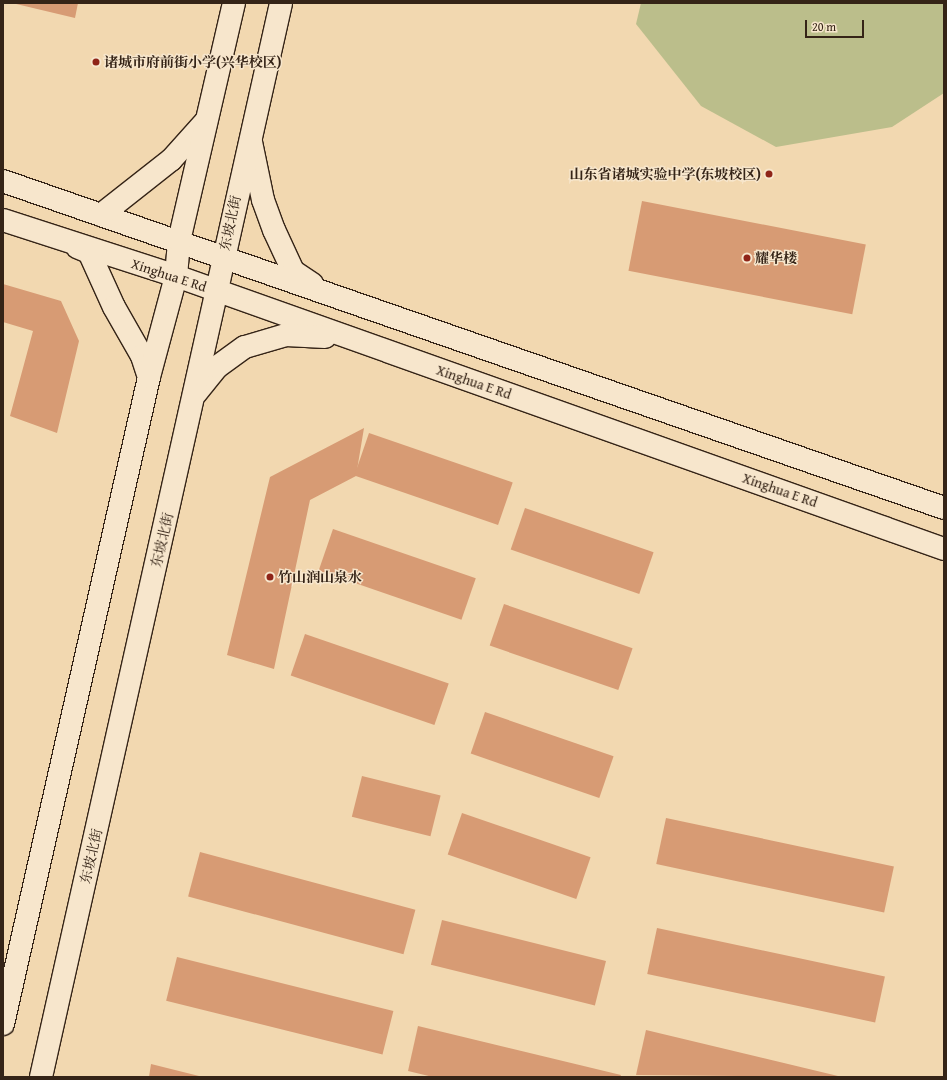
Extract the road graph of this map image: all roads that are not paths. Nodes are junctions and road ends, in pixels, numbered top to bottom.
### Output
1 (234, 3) edge
2 (281, 3) edge
3 (208, 119) junction
4 (250, 134) junction
5 (3, 181) edge
6 (101, 215) junction
7 (3, 220) edge
8 (60, 239) junction
9 (179, 241) junction
10 (223, 257) junction
11 (176, 276) junction
12 (216, 290) junction
13 (328, 295) junction
14 (351, 339) junction
15 (150, 377) junction
16 (195, 394) junction
17 (944, 508) edge
18 (944, 549) edge
19 (3, 1024) edge
20 (41, 1077) edge

1 - 3 main road
2 - 4 main road, 东坡北街
3 - 6 main road
3 - 9 main road
4 - 10 main road, 东坡北街
4 - 13 main road
5 - 6 main road
6 - 9 main road
7 - 8 main road, Xinghua E Rd
8 - 11 main road, Xinghua E Rd
8 - 15 main road
9 - 10 main road
9 - 11 main road
10 - 12 main road, 东坡北街
10 - 13 main road
11 - 12 main road, Xinghua E Rd
11 - 15 main road
12 - 14 main road, Xinghua E Rd
12 - 16 main road, 东坡北街
13 - 17 main road
14 - 16 main road
14 - 18 main road, Xinghua E Rd
15 - 19 main road
16 - 20 main road, 东坡北街

